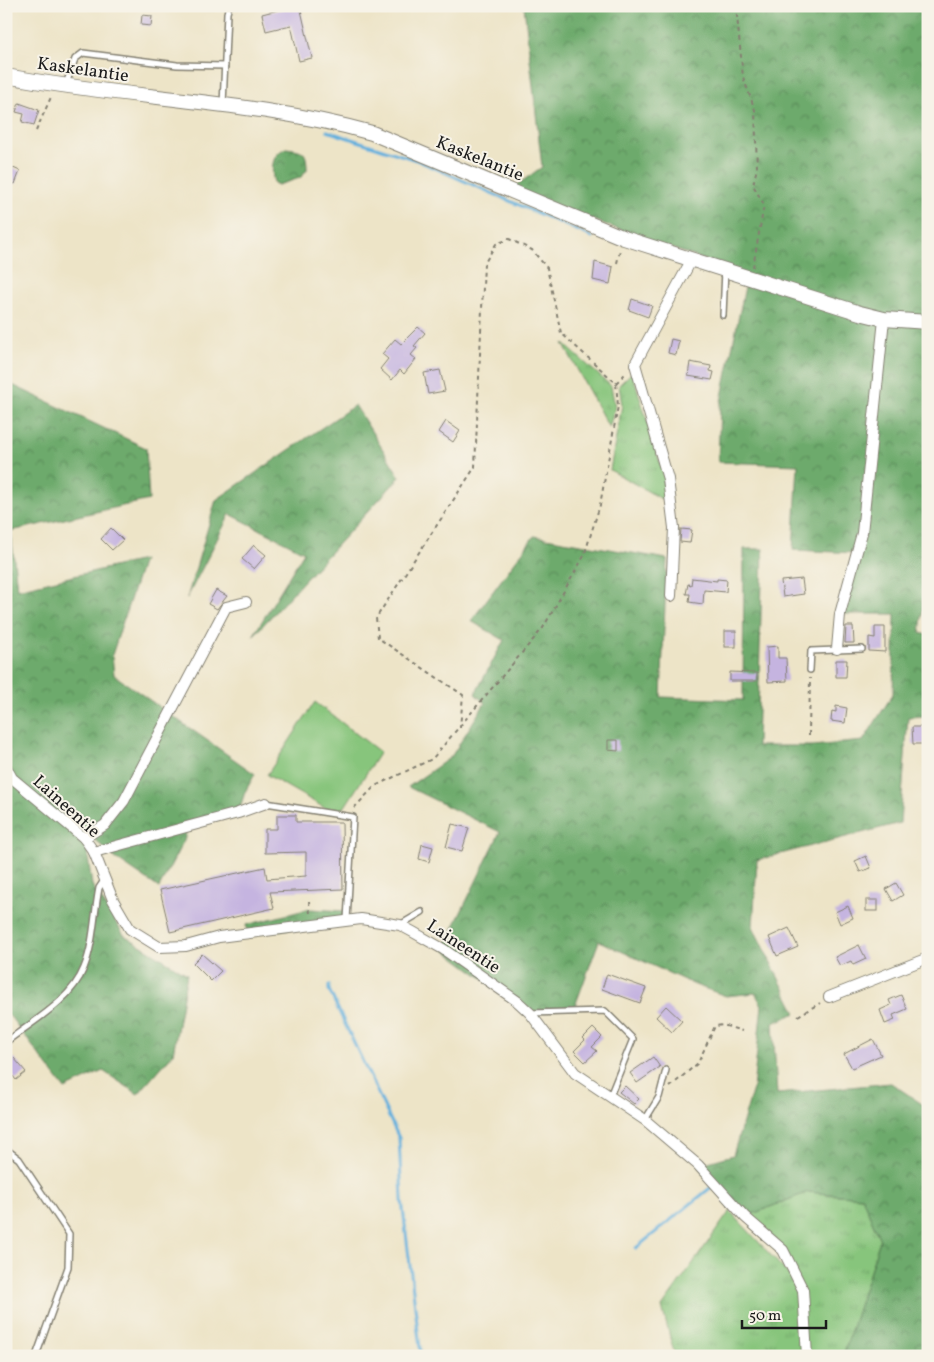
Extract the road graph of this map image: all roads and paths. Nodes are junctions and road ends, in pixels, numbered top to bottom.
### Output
1 (229, 6) edge
2 (736, 6) edge
3 (225, 66) junction
4 (6, 76) edge
5 (61, 86) junction
6 (223, 105) junction
7 (36, 131) dead end
8 (692, 259) junction
9 (725, 270) junction
10 (754, 278) junction
11 (723, 315) dead end
12 (884, 319) junction
13 (928, 322) edge
14 (635, 364) junction
15 (616, 383) junction
16 (671, 596) dead end
17 (246, 602) dead end
18 (837, 649) junction
19 (862, 650) dead end
20 (810, 670) joint
21 (460, 728) junction
22 (809, 735) dead end
23 (6, 767) edge
24 (266, 803) joint
25 (353, 817) junction
26 (84, 838) junction
27 (94, 852) junction
28 (105, 879) junction
29 (309, 901) dead end
30 (422, 912) dead end
31 (347, 920) junction
32 (312, 925) junction
33 (400, 925) junction
34 (928, 958) edge
35 (829, 998) joint
36 (530, 1013) junction
37 (798, 1016) dead end
38 (742, 1031) dead end
39 (6, 1042) edge
40 (666, 1070) dead end
41 (610, 1097) junction
42 (659, 1097) junction
43 (645, 1120) junction
44 (6, 1149) edge
45 (36, 1356) edge
46 (807, 1356) edge

1 - 3 lane
2 - 10 path
3 - 5 lane
3 - 6 lane
4 - 5 street, Kaskelantie
5 - 6 street, Kaskelantie
5 - 7 path
6 - 8 street, Kaskelantie
8 - 9 street, Kaskelantie
8 - 14 street
9 - 10 street, Kaskelantie
9 - 11 lane
10 - 12 street, Kaskelantie
12 - 13 street, Kaskelantie
12 - 18 street
14 - 15 path
14 - 16 street
15 - 21 path
15 - 21 path
17 - 26 street
18 - 19 lane
18 - 20 lane
20 - 22 path
21 - 25 path
23 - 26 street, Laineentie
24 - 25 lane
24 - 27 street
25 - 31 lane
26 - 27 street, Laineentie
27 - 28 street, Laineentie
28 - 32 street, Laineentie
28 - 39 lane
29 - 32 path
30 - 33 lane
31 - 32 street, Laineentie
31 - 33 street, Laineentie
33 - 36 street, Laineentie
34 - 35 street
35 - 37 path
36 - 41 street, Laineentie
36 - 41 lane
38 - 42 path
40 - 42 lane
41 - 43 street, Laineentie
42 - 43 lane
43 - 46 street, Laineentie
44 - 45 lane

